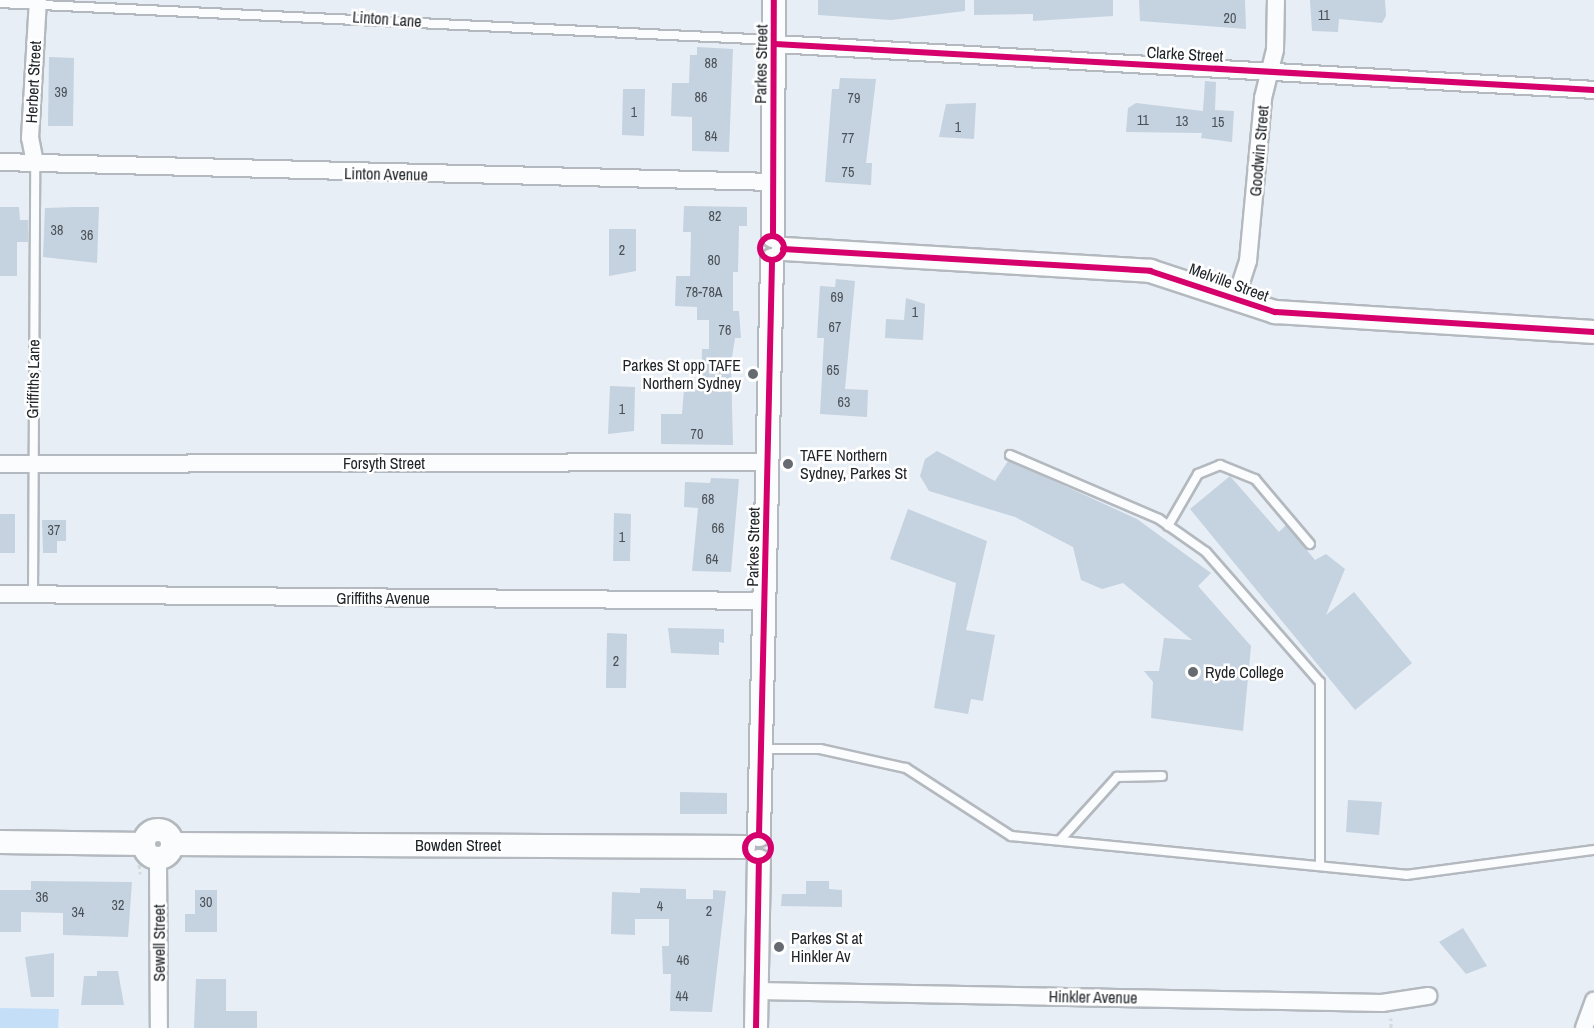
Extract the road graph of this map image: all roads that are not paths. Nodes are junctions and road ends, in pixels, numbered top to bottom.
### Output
1 (774, 0) edge
2 (1276, 0) edge
3 (38, 1) edge
4 (0, 3) edge
5 (775, 42) junction
6 (1270, 72) junction
7 (1594, 90) edge
8 (0, 162) edge
9 (36, 163) junction
10 (772, 182) junction
11 (776, 248) junction
12 (1235, 301) junction
13 (1594, 332) edge
14 (1010, 455) dead end
15 (768, 462) junction
16 (0, 464) edge
17 (32, 464) junction
18 (1168, 526) junction
19 (1310, 544) dead end
20 (0, 594) edge
21 (33, 595) junction
22 (765, 601) junction
23 (762, 749) junction
24 (1162, 776) dead end
25 (1061, 839) junction
26 (0, 842) edge
27 (754, 847) junction
28 (1594, 850) edge
29 (153, 852) junction
30 (1320, 866) junction
31 (758, 990) junction
32 (1428, 996) dead end
33 (1594, 1001) edge
34 (159, 1028) edge
35 (756, 1028) edge
36 (1584, 1028) edge

1 - 5 street, Parkes Street
2 - 6 street, Goodwin Street
3 - 4 lane, Linton Lane
3 - 5 lane, Linton Lane
3 - 9 street, Herbert Street
5 - 6 street, Clarke Street
5 - 10 street, Parkes Street
6 - 7 street, Clarke Street
6 - 12 street, Goodwin Street
8 - 9 street, Linton Avenue
9 - 10 street, Linton Avenue
9 - 17 lane, Griffiths Lane
10 - 11 street, Parkes Street
11 - 12 street, Melville Street
11 - 15 street, Parkes Street
12 - 13 street, Melville Street
14 - 18 lane
15 - 17 street, Forsyth Street
15 - 22 street, Parkes Street
16 - 17 street, Forsyth Street
17 - 21 lane, Griffiths Lane
18 - 19 lane
18 - 30 lane
20 - 21 street, Griffiths Avenue
21 - 22 street, Griffiths Avenue
22 - 23 street, Parkes Street
23 - 25 lane
23 - 27 street, Parkes Street
24 - 25 lane
25 - 30 lane
26 - 29 street, Bowden Street
27 - 29 street, Bowden Street
27 - 31 street, Parkes Street
28 - 30 lane
29 - 34 street, Sewell Street
31 - 32 street, Hinkler Avenue
31 - 35 street, Parkes Street
33 - 36 street

